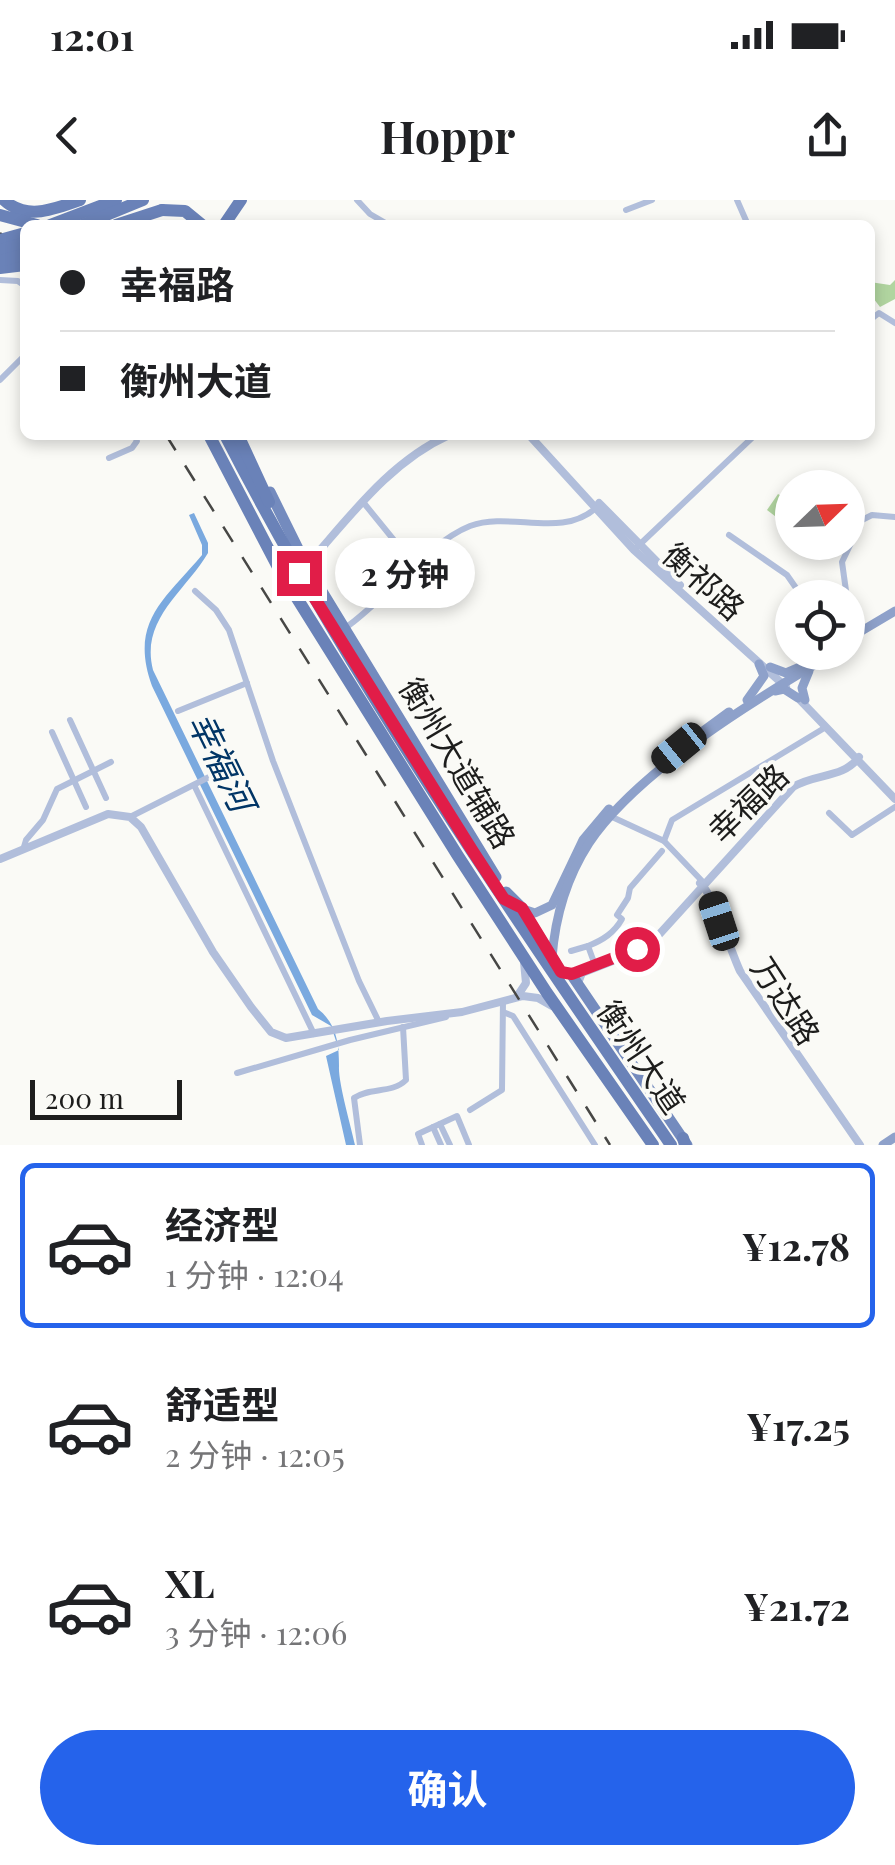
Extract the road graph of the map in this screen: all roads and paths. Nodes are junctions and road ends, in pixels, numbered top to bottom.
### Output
1 (4, 200) edge
2 (80, 200) edge
3 (88, 200) edge
4 (143, 200) edge
5 (357, 200) edge
6 (652, 200) edge
7 (105, 209) edge
8 (626, 210) dead end
9 (67, 220) edge
10 (94, 220) edge
11 (133, 220) edge
12 (196, 220) edge
13 (380, 220) edge
14 (20, 359) edge
15 (0, 380) edge
16 (137, 440) edge
17 (209, 440) edge
18 (228, 440) edge
19 (243, 440) edge
20 (438, 440) edge
21 (537, 440) edge
22 (538, 440) edge
23 (750, 440) edge
24 (109, 458) dead end
25 (363, 502) junction
26 (596, 508) junction
27 (895, 517) edge
28 (728, 535) dead end
29 (636, 548) junction
30 (415, 566) junction
31 (303, 569) junction
32 (791, 580) edge
33 (844, 580) edge
34 (195, 591) dead end
35 (895, 614) edge
36 (345, 628) junction
37 (865, 632) edge
38 (765, 666) junction
39 (775, 669) edge
40 (797, 670) edge
41 (803, 670) edge
42 (810, 670) edge
43 (782, 681) junction
44 (247, 684) junction
45 (768, 694) junction
46 (802, 699) junction
47 (747, 700) junction
48 (178, 710) dead end
49 (70, 720) dead end
50 (826, 727) junction
51 (52, 732) dead end
52 (857, 759) junction
53 (111, 762) dead end
54 (94, 771) junction
55 (212, 776) dead end
56 (74, 781) junction
57 (195, 785) junction
58 (895, 796) edge
59 (106, 798) dead end
60 (86, 807) dead end
61 (895, 807) edge
62 (829, 813) dead end
63 (610, 816) junction
64 (130, 817) junction
65 (664, 841) junction
66 (22, 851) junction
67 (662, 851) dead end
68 (0, 859) edge
69 (704, 884) junction
70 (693, 895) junction
71 (512, 903) junction
72 (710, 906) junction
73 (588, 946) junction
74 (639, 949) junction
75 (571, 951) dead end
76 (521, 953) junction
77 (552, 954) junction
78 (595, 966) junction
79 (565, 975) junction
80 (516, 997) junction
81 (503, 1001) junction
82 (462, 1012) junction
83 (502, 1012) junction
84 (560, 1012) junction
85 (379, 1022) junction
86 (402, 1027) junction
87 (314, 1034) junction
88 (237, 1073) dead end
89 (832, 1108) junction
90 (470, 1110) dead end
91 (437, 1125) junction
92 (894, 1142) edge
93 (681, 1143) edge
94 (360, 1145) edge
95 (422, 1145) edge
96 (441, 1145) edge
97 (450, 1145) edge
98 (470, 1145) edge
99 (595, 1145) edge
100 (653, 1145) edge
101 (858, 1145) edge
102 (884, 1145) edge

1 - 2 highway
3 - 7 highway
4 - 10 highway, bridge
5 - 13 street
6 - 8 street
7 - 9 highway, bridge
11 - 12 highway, bridge
14 - 15 street
16 - 24 street
17 - 76 highway, 衡州大道
18 - 31 highway, 衡州大道
19 - 31 highway
20 - 25 street
21 - 26 street, 衡祁路
22 - 29 street, 衡祁路
23 - 29 street
25 - 30 street
25 - 31 street
26 - 29 street, 衡祁路
26 - 30 street
27 - 33 street
28 - 32 street
29 - 38 street, 衡祁路
30 - 36 street
31 - 36 main road, 衡州大道辅路
31 - 71 highway, 衡州大道
34 - 44 street
35 - 37 main road
36 - 71 main road, 衡州大道辅路
38 - 39 main road
38 - 43 street, 衡祁路
38 - 47 main road
40 - 43 main road
41 - 43 main road
42 - 46 main road
43 - 45 main road
43 - 46 street, 衡祁路
43 - 47 main road
44 - 48 street
44 - 85 street
45 - 46 main road
45 - 63 main road
46 - 50 street, 衡祁路
46 - 52 street, 衡祁路
47 - 71 main road
49 - 54 street
50 - 52 street, 衡祁路
50 - 65 street
51 - 56 street
52 - 58 street, 衡祁路
52 - 69 street, 幸福路
53 - 54 street
54 - 56 street
54 - 59 street
55 - 57 street
56 - 60 street
56 - 66 street
57 - 64 street
57 - 87 street
61 - 62 street
63 - 65 street
63 - 77 main road
64 - 66 street
64 - 87 street
65 - 69 street
66 - 68 street
67 - 73 street
69 - 70 street, 幸福路
69 - 72 street, 万达路
69 - 74 street, 幸福路
69 - 89 street, 万达路
70 - 72 street
70 - 74 street, 幸福路
71 - 77 main road, 衡州大道辅路
71 - 79 highway, 衡州大道
72 - 89 street, 万达路
73 - 75 street
73 - 78 street
74 - 78 street, 幸福路
74 - 79 street, 幸福路
76 - 80 street
76 - 84 highway, 衡州大道
77 - 79 main road, 衡州大道辅路
78 - 79 street, 幸福路
79 - 93 highway, 衡州大道
79 - 93 main road, 衡州大道辅路
80 - 81 street
80 - 84 street
81 - 82 street
81 - 83 street
82 - 85 street
82 - 86 street
83 - 90 street
83 - 99 street
84 - 100 highway, 衡州大道
85 - 87 street
86 - 88 street
86 - 94 street
89 - 101 street, 万达路
91 - 95 street
91 - 96 street
91 - 97 street
91 - 98 street
92 - 102 main road

